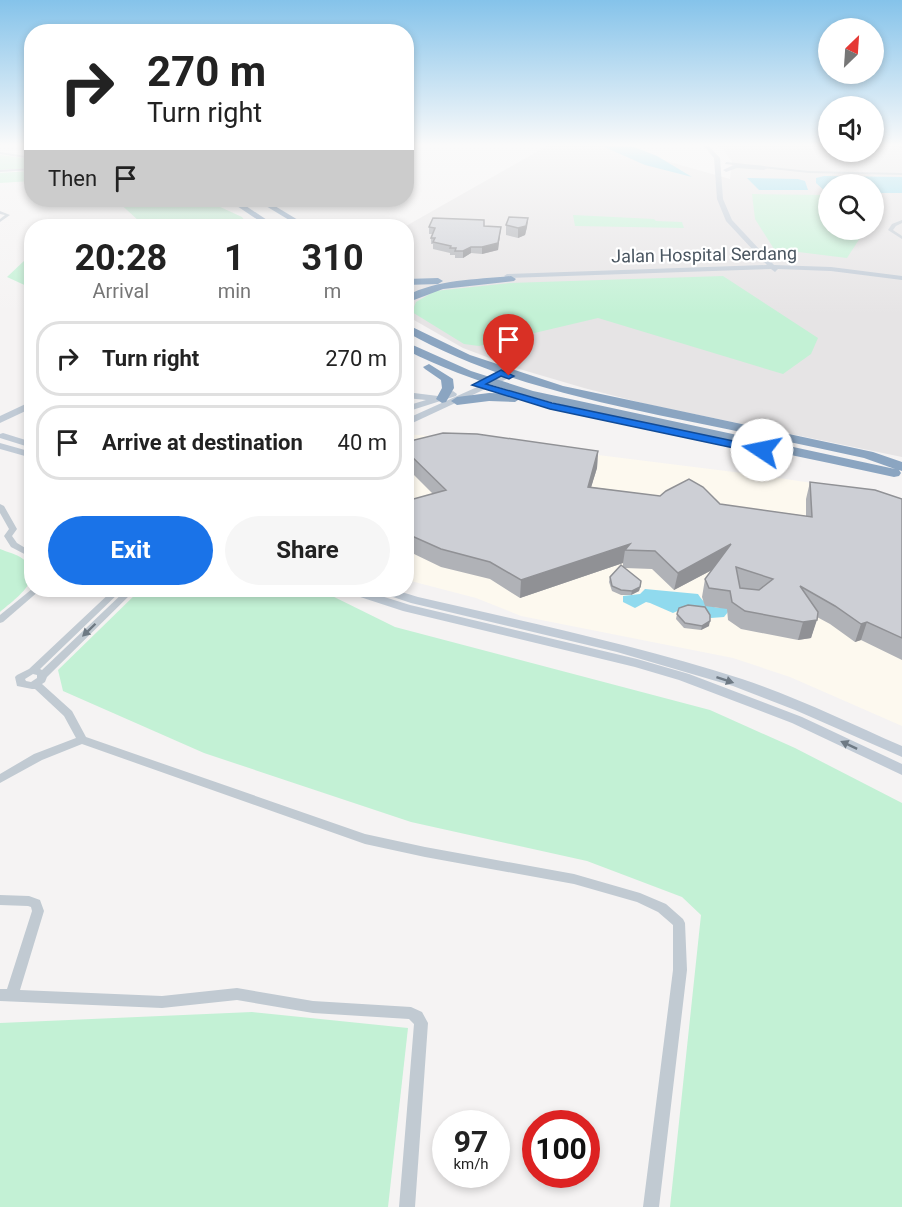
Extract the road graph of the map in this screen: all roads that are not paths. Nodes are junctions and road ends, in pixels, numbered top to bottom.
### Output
1 (723, 205) edge
2 (249, 207) edge
3 (253, 207) edge
4 (272, 207) edge
5 (0, 212) edge
6 (263, 219) edge
7 (277, 219) edge
8 (292, 219) edge
9 (0, 221) edge
10 (902, 221) edge
11 (741, 235) junction
12 (902, 238) edge
13 (756, 259) junction
14 (737, 267) junction
15 (768, 267) junction
16 (509, 278) junction
17 (414, 280) edge
18 (902, 280) edge
19 (414, 294) edge
20 (414, 333) edge
21 (414, 334) edge
22 (414, 354) edge
23 (414, 354) edge
24 (414, 356) edge
25 (505, 374) junction
26 (481, 386) junction
27 (414, 396) edge
28 (442, 399) junction
29 (530, 400) junction
30 (457, 401) junction
31 (414, 407) edge
32 (24, 408) edge
33 (414, 420) edge
34 (1, 433) edge
35 (24, 442) edge
36 (24, 449) edge
37 (801, 450) junction
38 (864, 467) junction
39 (902, 467) edge
40 (902, 475) edge
41 (0, 506) edge
42 (24, 551) edge
43 (28, 597) edge
44 (111, 597) edge
45 (124, 597) edge
46 (373, 597) edge
47 (406, 597) edge
48 (0, 620) edge
49 (32, 671) junction
50 (39, 680) junction
51 (82, 740) junction
52 (902, 752) edge
53 (902, 770) edge
54 (0, 779) edge
55 (0, 900) edge
56 (6, 995) edge
57 (407, 1207) edge
58 (651, 1207) edge

1 - 11 street
2 - 6 highway
3 - 7 highway
4 - 8 highway
5 - 9 street
10 - 12 street
11 - 13 street
11 - 15 street
13 - 14 street
13 - 15 street
14 - 15 street, Jalan Hospital Serdang
14 - 16 street, Jalan Hospital Serdang
15 - 16 street, Jalan Hospital Serdang
15 - 18 street, Jalan Hospital Serdang
15 - 18 street, Jalan Hospital Serdang
16 - 17 highway
16 - 19 highway
20 - 25 highway
21 - 37 highway
22 - 37 highway
23 - 26 highway
24 - 28 highway
25 - 26 street
25 - 39 highway
26 - 28 street
26 - 29 highway
26 - 30 street
27 - 28 street
28 - 31 street
29 - 30 highway
29 - 38 highway
30 - 33 street
32 - 34 street
34 - 35 street
34 - 36 street
37 - 38 highway
37 - 39 highway
38 - 40 highway
41 - 42 street
43 - 48 street
44 - 49 street
45 -> 50 street
53 -> 46 street
47 -> 52 street
49 - 50 street
49 - 50 street
50 - 51 street
51 - 54 street
51 - 58 street
55 - 56 street
56 - 57 street

